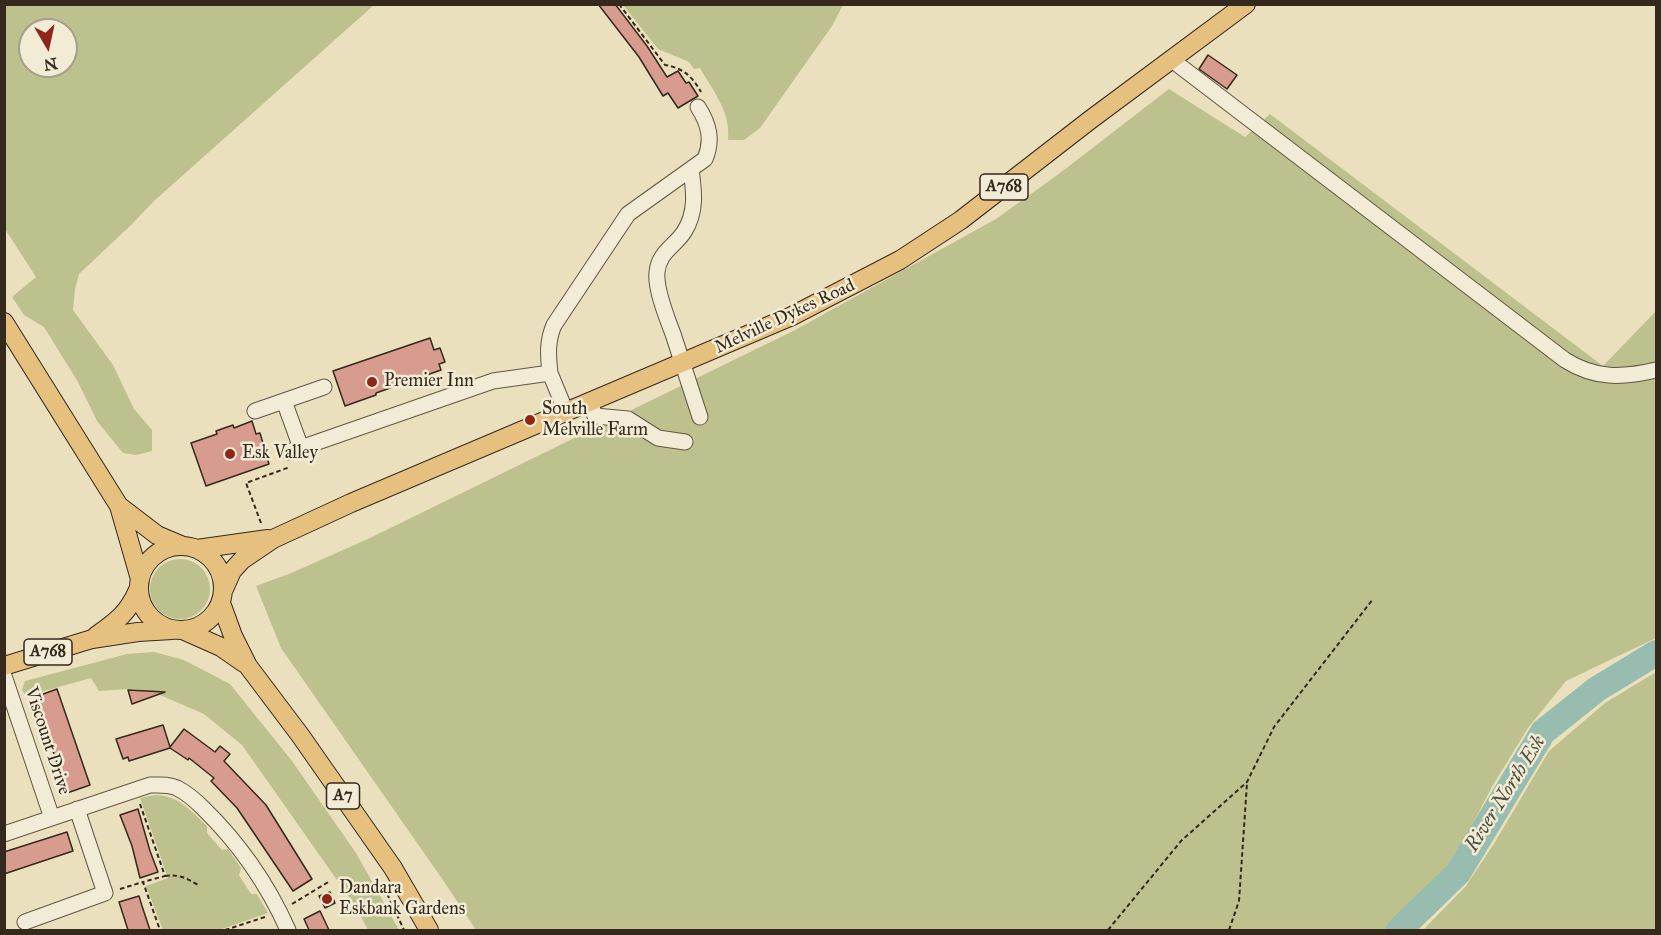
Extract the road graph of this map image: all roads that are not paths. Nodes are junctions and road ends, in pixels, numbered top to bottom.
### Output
1 (1246, 4) edge
2 (1172, 60) junction
3 (698, 107) road end
4 (691, 169) junction
5 (4, 322) edge
6 (682, 363) junction
7 (1656, 370) edge
8 (550, 373) junction
9 (324, 387) dead end
10 (284, 401) junction
11 (590, 402) junction
12 (255, 411) dead end
13 (566, 412) junction
14 (700, 417) dead end
15 (685, 442) dead end
16 (119, 506) junction
17 (267, 532) junction
18 (190, 548) junction
19 (139, 584) junction
20 (222, 596) junction
21 (180, 630) junction
22 (92, 639) junction
23 (4, 666) edge
24 (248, 666) junction
25 (4, 676) edge
26 (77, 809) junction
27 (52, 818) junction
28 (4, 834) edge
29 (25, 922) dead end
30 (288, 930) edge
31 (429, 930) edge

1 - 2 main road, Melville Dykes Road / A768
2 - 6 main road, Melville Dykes Road / A768
2 - 7 street
3 - 4 street
4 - 6 street
4 - 8 street
5 - 16 main road
6 - 11 main road, Melville Dykes Road / A768
6 - 14 street
8 - 10 street
8 - 13 street
9 - 10 street
10 - 12 street
11 - 13 main road, Melville Dykes Road / A768
11 - 15 street
13 - 17 main road, Melville Dykes Road / A768
16 - 18 main road
16 - 19 main road
17 - 18 main road, Melville Dykes Road / A768
17 - 20 main road, Melville Dykes Road / A768
18 - 19 main road
18 - 20 main road
19 - 21 main road
19 - 22 main road, A768
20 - 21 main road
20 - 24 main road, A7
21 - 22 main road, A768
21 - 24 main road, A7
22 - 23 main road, A768
24 - 31 main road, A7
25 - 27 street, Viscount Drive
26 - 27 street, Viscount Drive
26 - 29 street
26 - 30 street, Viscount Drive
27 - 28 street, Viscount Drive

